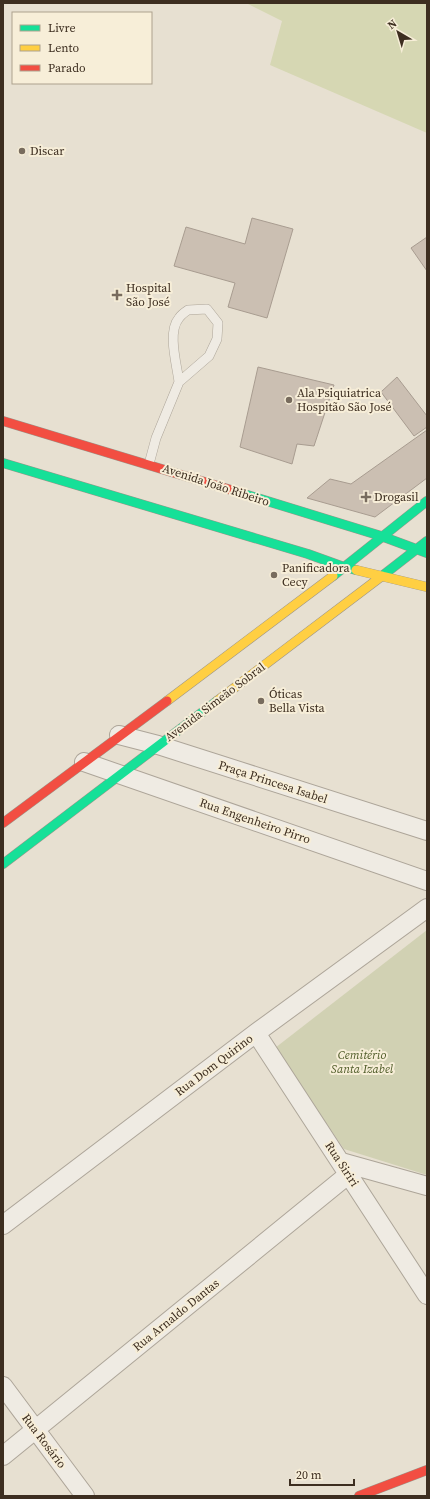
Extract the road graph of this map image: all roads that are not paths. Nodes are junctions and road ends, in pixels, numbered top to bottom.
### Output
1 (179, 382) junction
2 (3, 421) edge
3 (3, 464) edge
4 (149, 464) junction
5 (427, 502) edge
6 (381, 536) junction
7 (427, 542) edge
8 (416, 550) junction
9 (427, 553) edge
10 (344, 567) junction
11 (383, 576) junction
12 (427, 588) edge
13 (119, 735) junction
14 (158, 745) junction
15 (84, 762) junction
16 (120, 774) junction
17 (3, 823) edge
18 (427, 831) edge
19 (3, 864) edge
20 (427, 881) edge
21 (427, 908) edge
22 (256, 1033) junction
23 (345, 1168) junction
24 (427, 1186) edge
25 (3, 1225) edge
26 (427, 1296) edge
27 (3, 1386) edge
28 (35, 1430) junction
29 (3, 1456) edge
30 (427, 1470) edge
31 (85, 1496) edge
32 (359, 1496) edge

1 - 1 lane
1 - 4 lane
2 - 4 main road, Avenida João Ribeiro
3 - 10 main road
4 - 6 main road, Avenida João Ribeiro
5 - 6 main road
6 - 8 main road, Avenida João Ribeiro
6 - 10 main road
7 - 8 main road, Avenida Simeão Sobral
8 - 9 main road, Avenida João Ribeiro
8 - 11 main road, Avenida Simeão Sobral
10 - 11 main road
10 - 13 main road
11 - 12 main road
11 - 14 main road, Avenida Simeão Sobral
13 - 14 street, Praça Princesa Isabel
13 - 15 main road
14 - 16 main road, Avenida Simeão Sobral
14 - 18 street, Praça Princesa Isabel
15 - 16 street, Rua Engenheiro Pirro
15 - 17 main road
16 - 19 main road, Avenida Simeão Sobral
16 - 20 street, Rua Engenheiro Pirro
21 - 22 street, Rua Dom Quirino
22 - 23 street, Rua Siriri
22 - 25 street, Rua Dom Quirino
23 - 24 street
23 - 26 street, Rua Siriri
23 - 28 street, Rua Arnaldo Dantas
27 - 28 street, Rua Rosário
28 - 29 street, Rua Arnaldo Dantas
28 - 31 street, Rua Rosário
30 - 32 main road

